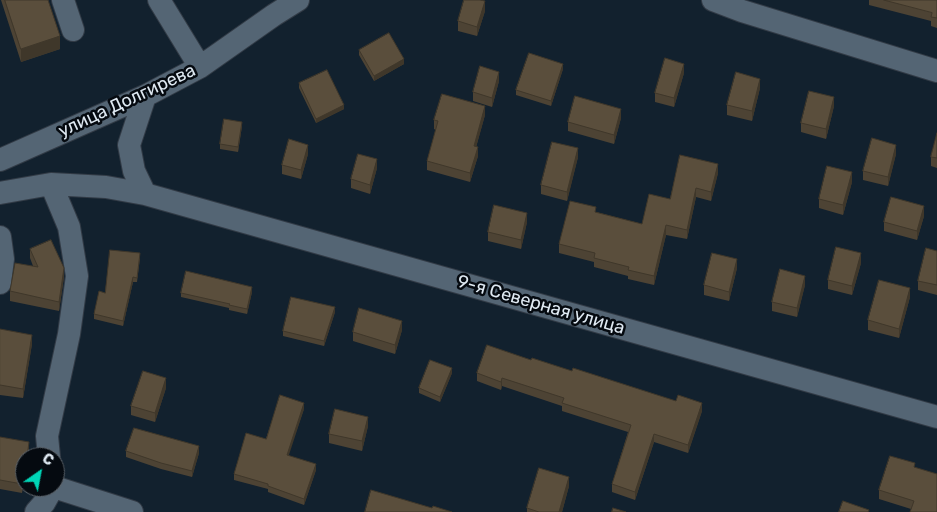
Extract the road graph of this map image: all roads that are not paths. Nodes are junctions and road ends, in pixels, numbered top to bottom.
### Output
1 (64, 0) edge
2 (159, 0) edge
3 (298, 0) edge
4 (713, 0) edge
5 (73, 30) dead end
6 (200, 67) junction
7 (937, 71) edge
8 (145, 96) junction
9 (0, 160) edge
10 (51, 184) junction
11 (0, 193) edge
12 (145, 194) junction
13 (0, 237) edge
14 (0, 283) edge
15 (937, 417) edge
16 (48, 447) edge
17 (65, 491) edge
18 (48, 497) edge
19 (36, 512) edge
20 (132, 512) edge

1 - 5 street
2 - 6 street
3 - 6 street, улица Долгирева
4 - 7 street
6 - 8 street, улица Долгирева
8 - 9 street, улица Долгирева
8 - 12 street
10 - 11 street, 9-я Северная улица
10 - 12 street, 9-я Северная улица
10 - 16 street
12 - 15 street, 9-я Северная улица
13 - 14 street
17 - 20 street
18 - 19 street

